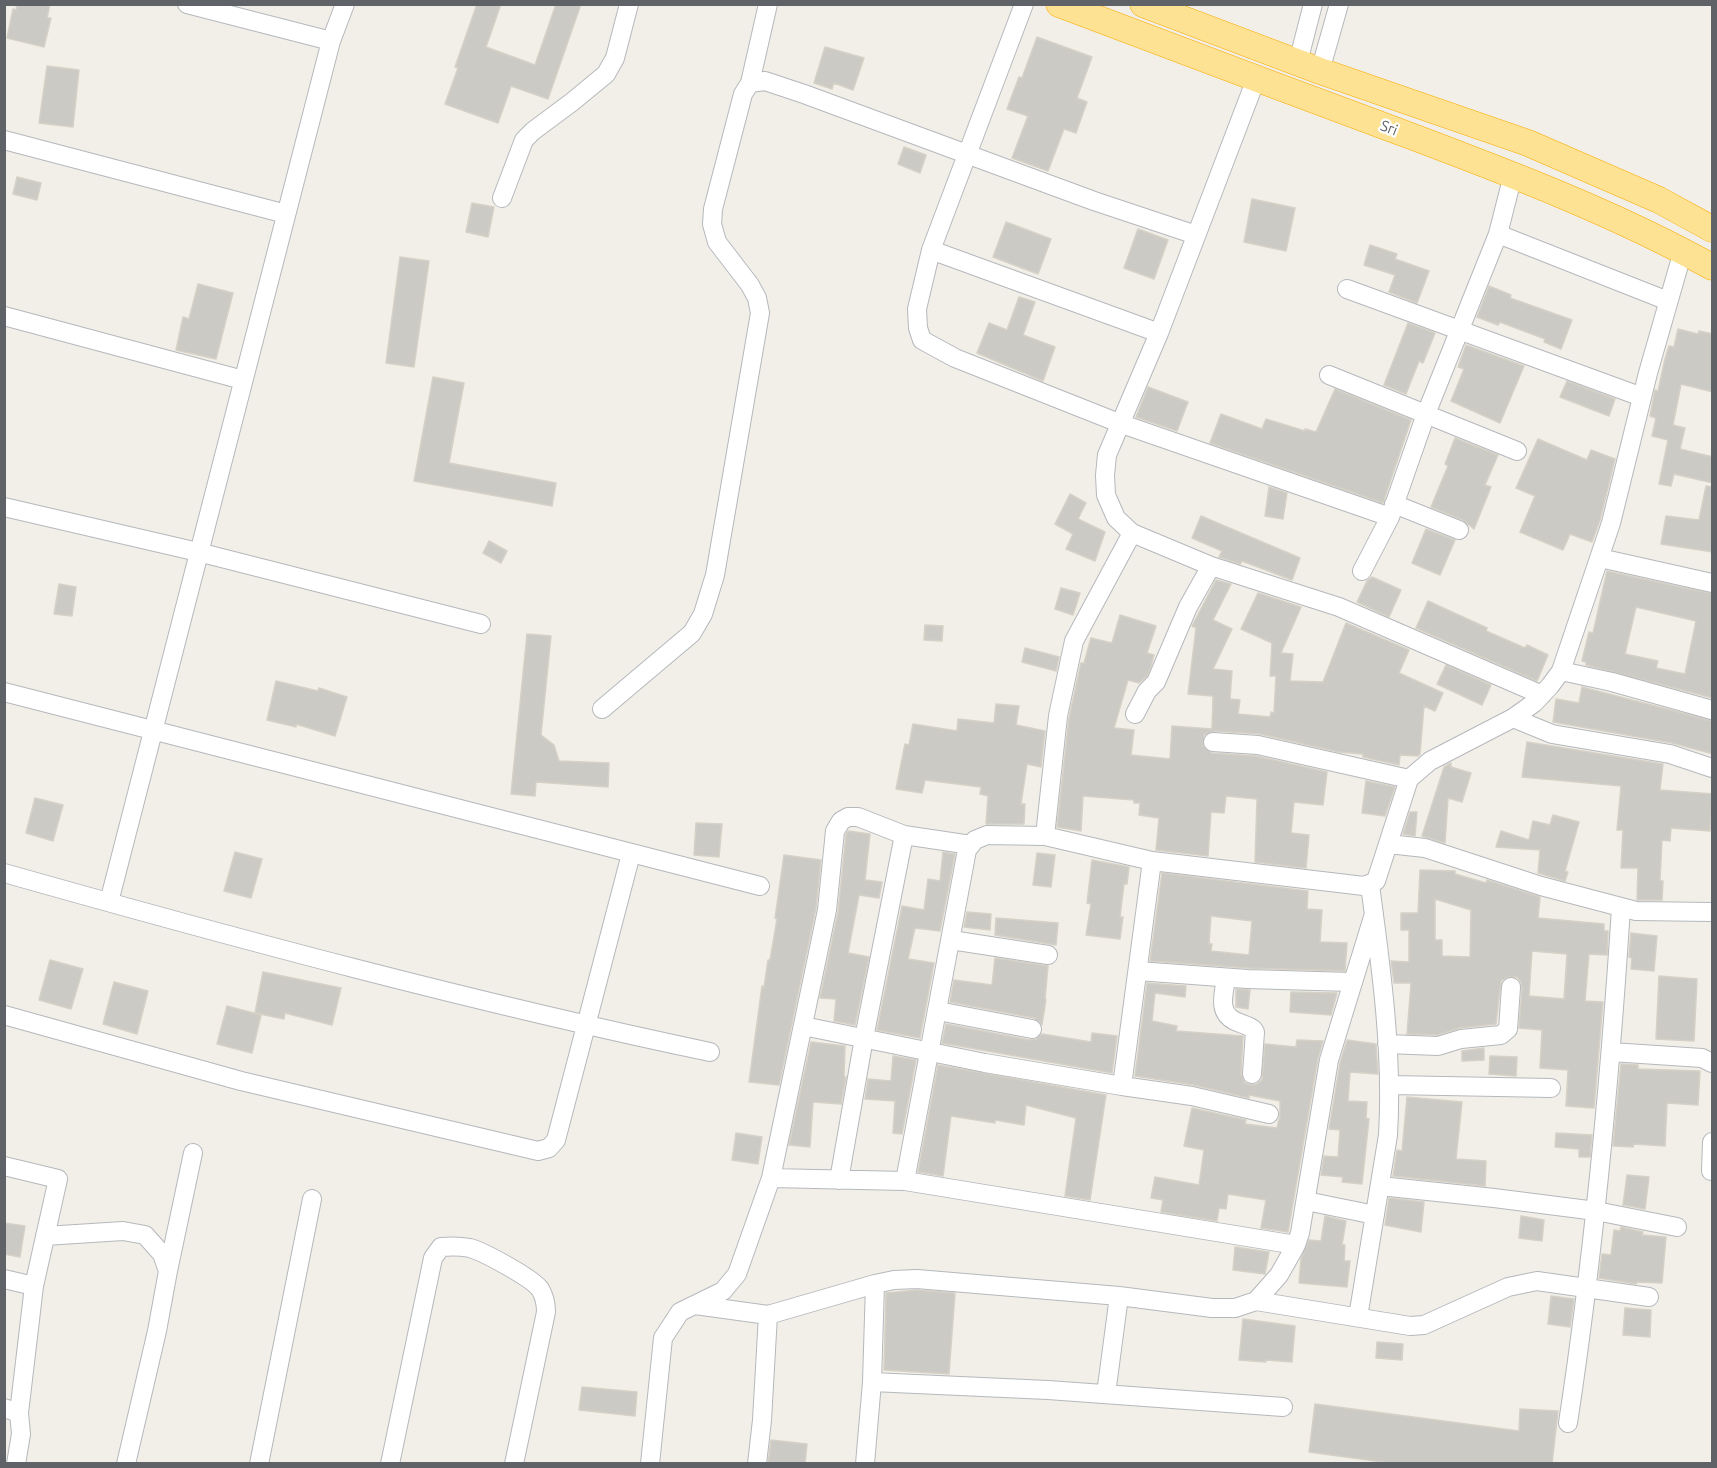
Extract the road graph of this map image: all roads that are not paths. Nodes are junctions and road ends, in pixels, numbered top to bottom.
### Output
1 (187, 4) edge
2 (345, 4) edge
3 (629, 4) edge
4 (768, 4) edge
5 (1024, 4) edge
6 (1059, 4) edge
7 (1143, 4) edge
8 (1313, 4) edge
9 (1339, 4) edge
10 (331, 41) junction
11 (1309, 66) junction
12 (1256, 79) junction
13 (750, 83) junction
14 (1497, 132) junction
15 (4, 140) edge
16 (966, 154) junction
17 (1483, 164) junction
18 (1512, 175) junction
19 (502, 198) dead end
20 (286, 214) junction
21 (1713, 230) edge
22 (1498, 234) junction
23 (1196, 235) junction
24 (931, 250) junction
25 (1683, 251) junction
26 (1713, 267) edge
27 (1347, 290) dead end
28 (1668, 302) junction
29 (4, 316) edge
30 (1458, 331) junction
31 (1159, 333) junction
32 (1329, 375) dead end
33 (243, 380) junction
34 (1642, 397) junction
35 (1426, 414) junction
36 (1119, 423) junction
37 (1516, 451) dead end
38 (4, 507) edge
39 (1392, 511) junction
40 (1459, 530) dead end
41 (1132, 533) junction
42 (198, 552) junction
43 (1600, 558) junction
44 (1211, 566) junction
45 (1362, 571) dead end
46 (1713, 583) edge
47 (481, 624) dead end
48 (1561, 671) junction
49 (4, 692) edge
50 (1542, 695) junction
51 (602, 709) dead end
52 (1713, 710) edge
53 (1135, 714) dead end
54 (1513, 718) junction
55 (154, 731) junction
56 (1212, 742) dead end
57 (1713, 768) edge
58 (1409, 779) junction
59 (904, 835) junction
60 (1045, 836) junction
61 (1388, 844) junction
62 (971, 845) junction
63 (631, 854) junction
64 (1152, 861) junction
65 (4, 873) edge
66 (1370, 885) junction
67 (760, 886) dead end
68 (109, 902) junction
69 (1621, 908) junction
70 (1713, 912) edge
71 (1374, 914) junction
72 (951, 940) junction
73 (1048, 955) dead end
74 (1138, 971) junction
75 (1226, 978) junction
76 (1351, 982) junction
77 (1510, 987) dead end
78 (938, 1011) junction
79 (4, 1015) edge
80 (585, 1026) junction
81 (803, 1026) junction
82 (1032, 1029) dead end
83 (864, 1038) junction
84 (1386, 1044) junction
85 (931, 1051) junction
86 (710, 1052) dead end
87 (1611, 1052) junction
88 (1713, 1063) edge
89 (1252, 1074) dead end
90 (1389, 1085) junction
91 (1122, 1086) junction
92 (1551, 1088) dead end
93 (1269, 1114) dead end
94 (1713, 1143) edge
95 (193, 1153) dead end
96 (4, 1166) edge
97 (1711, 1171) dead end
98 (771, 1178) junction
99 (838, 1180) junction
100 (905, 1181) junction
101 (1380, 1186) junction
102 (312, 1199) dead end
103 (1305, 1201) junction
104 (1596, 1211) junction
105 (1375, 1215) junction
106 (1677, 1227) dead end
107 (45, 1236) junction
108 (1296, 1245) junction
109 (168, 1271) junction
110 (4, 1279) edge
111 (875, 1284) junction
112 (34, 1286) junction
113 (1587, 1287) junction
114 (1119, 1296) junction
115 (1649, 1297) dead end
116 (1256, 1301) junction
117 (695, 1305) junction
118 (768, 1315) junction
119 (1358, 1317) junction
120 (872, 1382) junction
121 (1106, 1394) junction
122 (1284, 1407) dead end
123 (12, 1411) edge
124 (1568, 1422) dead end
125 (16, 1464) edge
126 (126, 1464) edge
127 (259, 1464) edge
128 (390, 1464) edge
129 (514, 1464) edge
130 (650, 1464) edge
131 (757, 1464) edge
132 (865, 1464) edge

1 - 10 street
2 - 10 street
3 - 19 street
4 - 13 street
5 - 16 street
6 - 12 highway, Sri
7 - 11 highway
8 - 11 street
9 - 11 street
10 - 20 street
11 - 14 highway
12 - 17 highway, Sri
12 - 23 street
13 - 16 street
13 - 51 street
14 - 17 highway
14 - 21 highway
15 - 20 street
16 - 23 street
16 - 24 street
17 - 18 highway, Sri
18 - 22 street
18 - 25 highway, Sri
20 - 33 street
22 - 28 street
22 - 30 street
23 - 31 street
24 - 31 street
24 - 36 street
25 - 26 highway, Sri
25 - 28 street
27 - 30 street
28 - 34 street
29 - 33 street
30 - 34 street
30 - 35 street
31 - 36 street
32 - 35 street
33 - 42 street
34 - 43 street
35 - 37 street
35 - 39 street
36 - 39 street
36 - 41 street
38 - 42 street
39 - 40 street
39 - 45 street
41 - 44 street
41 - 60 street
42 - 47 street
42 - 55 street
43 - 46 street
43 - 48 street
44 - 50 street
44 - 53 street
48 - 50 street
48 - 52 street
49 - 55 street
50 - 54 street
54 - 57 street
54 - 58 street
55 - 63 street
55 - 68 street
56 - 58 street
58 - 61 street
59 - 62 street
59 - 81 street
59 - 83 street
60 - 62 street
60 - 64 street
61 - 66 street
61 - 69 street
62 - 72 street
63 - 67 street
63 - 80 street
64 - 66 street
64 - 74 street
65 - 68 street
66 - 71 street
68 - 80 street
69 - 70 street
69 - 87 street
71 - 76 street
71 - 84 street
72 - 73 street
72 - 78 street
74 - 75 street
74 - 91 street
75 - 76 street
75 - 89 street
76 - 103 street
77 - 84 street
78 - 82 street
78 - 85 street
79 - 80 street
80 - 86 street
81 - 83 street
81 - 98 street
83 - 85 street
83 - 99 street
84 - 90 street
85 - 91 street
85 - 100 street
87 - 88 street
87 - 104 street
90 - 92 street
90 - 101 street
91 - 93 street
94 - 97 street
95 - 109 street
96 - 107 street
98 - 99 street
98 - 117 street
99 - 100 street
100 - 108 street
101 - 104 street
101 - 105 street
102 - 127 street
103 - 105 street
103 - 108 street
104 - 106 street
104 - 113 street
105 - 119 street
107 - 109 street
107 - 112 street
108 - 116 street
109 - 126 street
110 - 112 street
111 - 114 street
111 - 118 street
111 - 120 street
112 - 123 street
113 - 115 street
113 - 119 street
113 - 124 street
114 - 116 street
114 - 121 street
116 - 119 street
117 - 118 street
117 - 130 street
118 - 131 street
120 - 121 street
120 - 132 street
121 - 122 street
123 - 125 street
128 - 129 street

